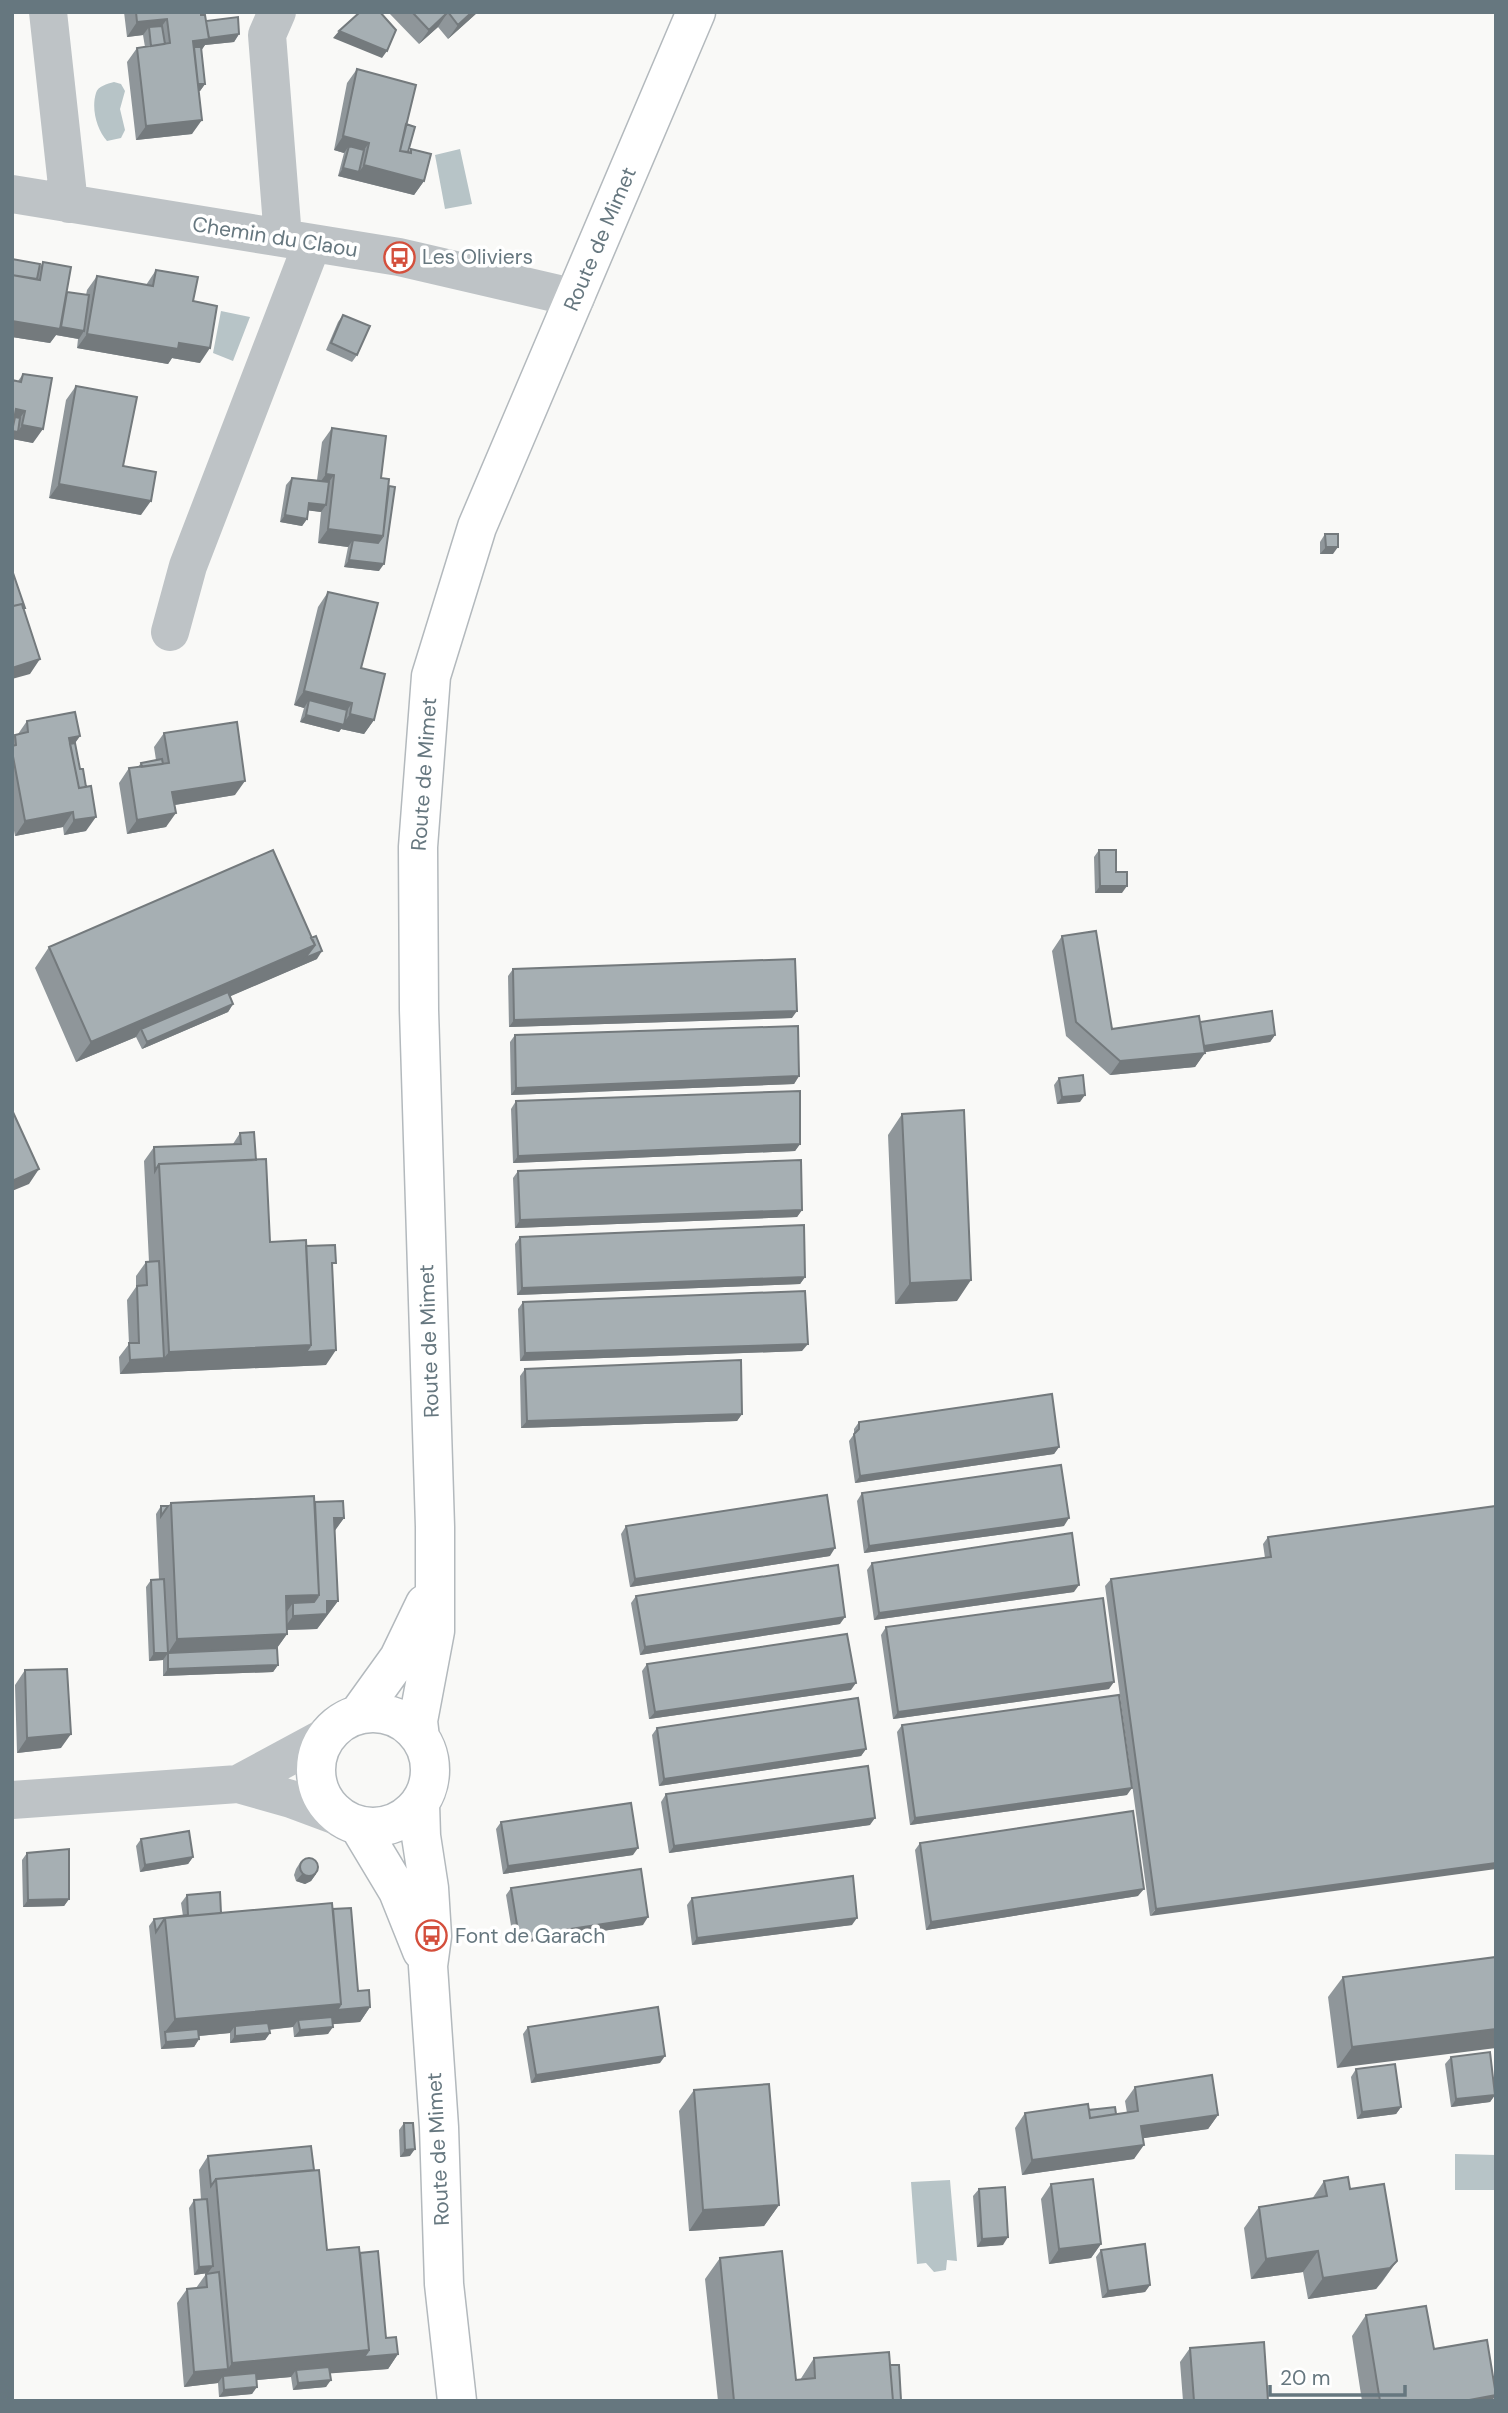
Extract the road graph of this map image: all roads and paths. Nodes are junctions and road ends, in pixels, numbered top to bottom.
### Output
1 (48, 12) edge
2 (277, 12) edge
3 (696, 12) edge
4 (12, 194) edge
5 (69, 204) junction
6 (298, 241) junction
7 (576, 298) junction
8 (170, 632) dead end
9 (433, 1587) junction
10 (358, 1716) junction
11 (327, 1736) junction
12 (420, 1738) junction
13 (239, 1784) junction
14 (12, 1800) edge
15 (420, 1803) junction
16 (350, 1822) junction
17 (428, 1966) junction
18 (449, 2332) junction
19 (457, 2401) edge
20 (479, 2401) edge

1 - 5 street
2 - 6 street
3 - 7 street, Route de Mimet
4 - 5 street, Chemin du Claou
5 - 6 street, Chemin du Claou
6 - 7 street, Chemin du Claou
6 - 8 street
7 - 9 street, Route de Mimet
9 - 10 street, Route de Mimet
9 - 12 street, Route de Mimet
10 - 11 street
10 - 12 street
11 - 13 street
11 - 16 street
12 - 15 street
13 - 14 street
13 - 16 street
15 - 16 street
15 - 17 street, Route de Mimet
16 - 17 street, Route de Mimet
17 - 18 street, Route de Mimet
18 - 19 street, Route de Mimet
18 - 20 street, Route de Mimet

